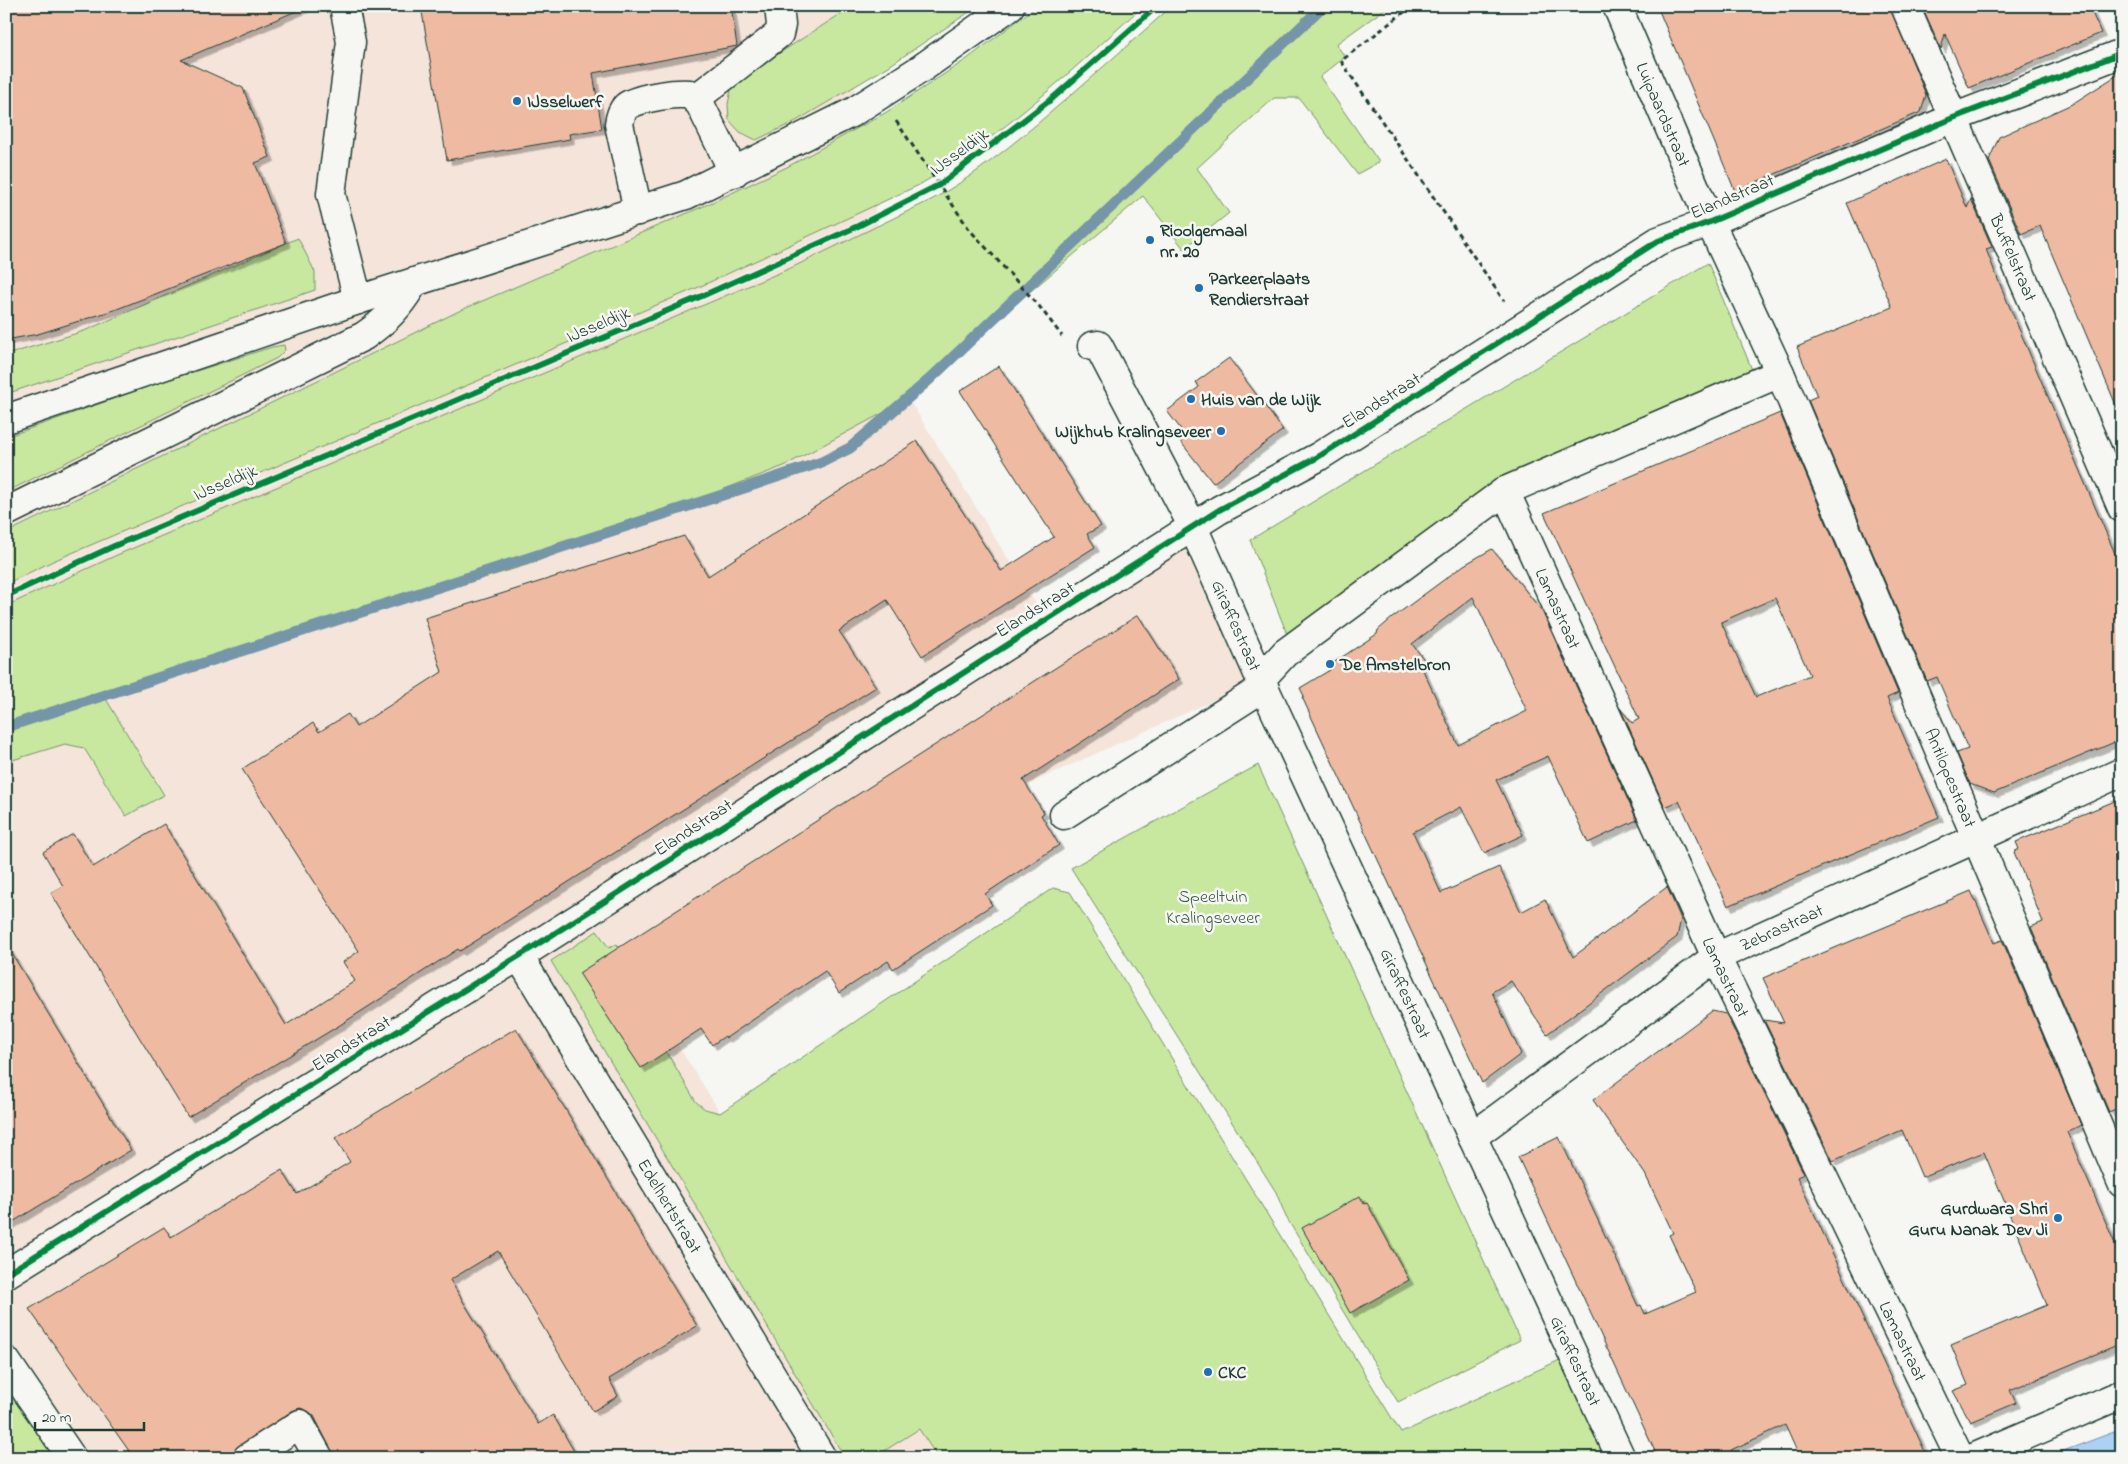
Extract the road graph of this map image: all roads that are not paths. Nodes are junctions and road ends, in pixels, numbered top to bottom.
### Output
1 (344, 6) edge
2 (779, 6) edge
3 (1010, 6) edge
4 (1617, 6) edge
5 (1905, 6) edge
6 (2122, 54) edge
7 (694, 99) junction
8 (1953, 118) junction
9 (734, 173) junction
10 (638, 211) junction
11 (1710, 222) junction
12 (413, 284) junction
13 (358, 300) junction
14 (1092, 346) dead end
15 (1780, 374) junction
16 (6, 419) edge
17 (1505, 491) junction
18 (2122, 508) edge
19 (6, 512) edge
20 (1194, 527) junction
21 (1263, 683) junction
22 (2122, 772) edge
23 (1064, 815) dead end
24 (1976, 838) junction
25 (518, 956) junction
26 (1716, 957) junction
27 (1472, 1137) junction
28 (2122, 1183) edge
29 (6, 1274) edge
30 (6, 1361) edge
31 (2122, 1394) edge
32 (72, 1458) edge
33 (247, 1458) edge
34 (319, 1458) edge
35 (822, 1458) edge
36 (1621, 1458) edge
37 (1960, 1458) edge
38 (1973, 1458) edge

1 - 13 street
2 - 7 street
3 - 9 street
4 - 11 street, Luipaardstraat
5 - 8 street, Buffelstraat
6 - 8 street, Elandstraat
7 - 9 street
7 - 10 street
8 - 11 street, Elandstraat
8 - 18 street, Buffelstraat
9 - 10 street
10 - 12 street
11 - 15 street, Luipaardstraat
11 - 20 street, Elandstraat
12 - 13 street
12 - 19 street
13 - 16 street
14 - 20 street, Giraffestraat
15 - 17 street
15 - 24 street, Antilopestraat
17 - 21 street
17 - 26 street, Lamastraat
20 - 21 street, Giraffestraat
20 - 25 street, Elandstraat
21 - 23 street
21 - 27 street, Giraffestraat
22 - 24 street, Zebrastraat
24 - 26 street, Zebrastraat
24 - 28 street, Antilopestraat
25 - 29 street, Elandstraat
25 - 35 street, Edelhertstraat
26 - 27 street, Zebrastraat
26 - 37 street, Lamastraat
27 - 36 street, Giraffestraat
30 - 32 street
31 - 38 street
33 - 34 street

